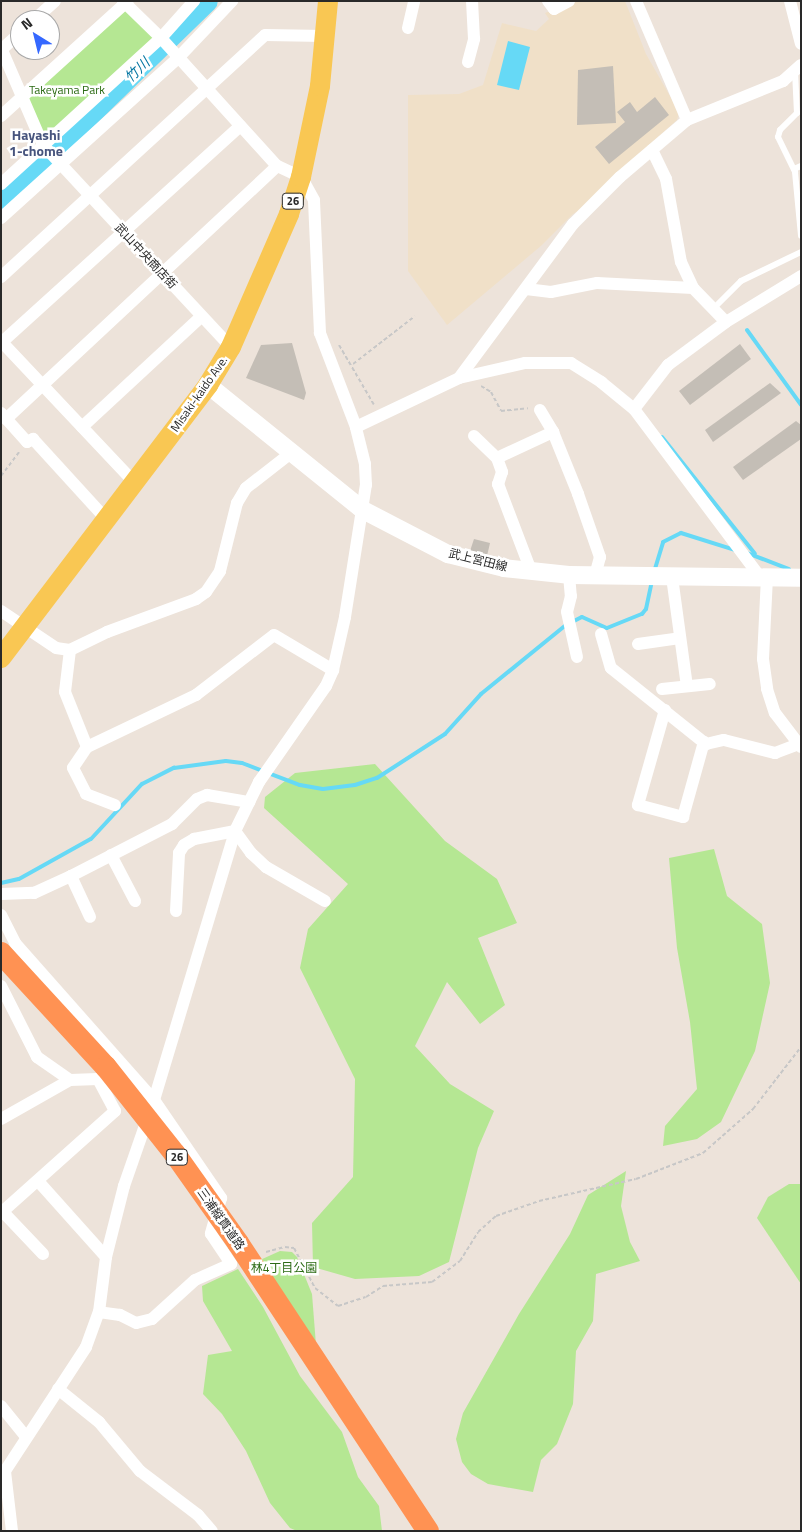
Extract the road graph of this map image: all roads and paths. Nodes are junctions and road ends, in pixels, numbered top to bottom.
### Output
1 (55, 1) edge
2 (194, 1) edge
3 (232, 1) edge
4 (328, 1) edge
5 (414, 1) edge
6 (472, 1) edge
7 (548, 1) edge
8 (569, 1) edge
9 (636, 1) edge
10 (790, 1) edge
11 (126, 2) edge
12 (45, 10) edge
13 (797, 17) edge
14 (408, 28) dead end
15 (326, 36) junction
16 (161, 38) junction
17 (801, 44) edge
18 (2, 49) edge
19 (178, 58) junction
20 (468, 62) dead end
21 (798, 68) edge
22 (207, 90) junction
23 (22, 97) junction
24 (1, 116) edge
25 (687, 120) junction
26 (240, 126) junction
27 (43, 145) junction
28 (652, 150) junction
29 (60, 165) junction
30 (277, 166) junction
31 (797, 167) edge
32 (301, 177) junction
33 (1, 184) edge
34 (91, 198) junction
35 (1, 218) edge
36 (123, 232) junction
37 (801, 236) edge
38 (801, 252) edge
39 (162, 273) junction
40 (801, 276) edge
41 (1, 277) edge
42 (693, 288) junction
43 (526, 289) junction
44 (714, 308) junction
45 (202, 316) junction
46 (415, 316) dead end
47 (726, 322) junction
48 (336, 341) dead end
49 (2, 342) edge
50 (231, 347) junction
51 (353, 364) junction
52 (462, 378) junction
53 (42, 384) junction
54 (208, 385) junction
55 (540, 410) joint
56 (634, 410) junction
57 (4, 416) edge
58 (380, 416) junction
59 (82, 426) junction
60 (356, 427) junction
61 (553, 432) junction
62 (474, 436) dead end
63 (27, 442) junction
64 (291, 453) junction
65 (497, 458) junction
66 (1, 476) edge
67 (134, 483) junction
68 (363, 510) junction
69 (107, 520) junction
70 (531, 572) junction
71 (570, 575) junction
72 (595, 576) junction
73 (659, 577) junction
74 (764, 577) junction
75 (801, 578) edge
76 (1, 611) edge
77 (24, 628) junction
78 (601, 634) dead end
79 (680, 638) junction
80 (638, 644) dead end
81 (70, 650) junction
82 (577, 657) dead end
83 (1, 658) edge
84 (333, 670) junction
85 (710, 684) dead end
86 (687, 686) junction
87 (662, 689) dead end
88 (665, 710) junction
89 (704, 742) junction
90 (800, 746) edge
91 (87, 747) junction
92 (249, 802) junction
93 (115, 805) dead end
94 (235, 831) junction
95 (111, 855) junction
96 (71, 876) junction
97 (1, 894) edge
98 (135, 901) dead end
99 (325, 901) dead end
100 (176, 911) dead end
101 (1, 915) edge
102 (90, 917) dead end
103 (4, 943) edge
104 (1, 963) edge
105 (1, 986) edge
106 (801, 1047) edge
107 (122, 1067) junction
108 (98, 1079) junction
109 (70, 1080) junction
110 (154, 1100) junction
111 (1, 1119) edge
112 (38, 1181) junction
113 (2, 1213) edge
114 (42, 1254) dead end
115 (258, 1255) dead end
116 (106, 1257) junction
117 (99, 1312) junction
118 (325, 1382) junction
119 (58, 1389) junction
120 (1, 1406) edge
121 (25, 1436) junction
122 (3, 1472) edge
123 (396, 1490) junction
124 (12, 1531) edge
125 (212, 1531) edge
126 (412, 1531) edge
127 (417, 1531) edge
128 (428, 1531) edge
129 (438, 1531) edge

1 - 12 street
2 - 16 street
3 - 19 street
4 - 15 main road, Misaki-kaido Ave. / 26
5 - 14 street
6 - 20 street
7 - 8 street
9 - 25 street
10 - 13 street
11 - 16 street
11 - 23 street
13 - 17 street
15 - 22 street
15 - 32 main road, Misaki-kaido Ave. / 26
16 - 19 street
16 - 27 street
18 - 23 street, 武山中央商店街
19 - 22 street
19 - 29 street
21 - 25 street
21 - 31 lane
22 - 26 street
22 - 34 street
23 - 24 street
23 - 27 street, 武山中央商店街
25 - 28 street
26 - 30 street
26 - 36 street
27 - 29 street, 武山中央商店街
27 - 33 street
28 - 42 street
28 - 43 street
29 - 34 street, 武山中央商店街
29 - 35 street
30 - 32 street
30 - 39 street
31 - 37 lane
32 - 50 main road, Misaki-kaido Ave. / 26
32 - 60 street
34 - 36 street, 武山中央商店街
34 - 41 street
36 - 39 street, 武山中央商店街
36 - 49 street
38 - 44 lane
39 - 45 street, 武山中央商店街
39 - 53 street
40 - 47 street
42 - 43 street
42 - 44 street
43 - 52 street
44 - 47 street
45 - 50 street, 武山中央商店街
45 - 59 street
46 - 51 path
47 - 56 street
48 - 51 path
49 - 53 street
50 - 54 main road, Misaki-kaido Ave. / 26
51 - 58 path
52 - 55 path
52 - 56 street
52 - 58 street
53 - 57 street
53 - 59 street
54 - 64 main road, 武上宮田線
54 - 67 main road, Misaki-kaido Ave. / 26
55 - 61 street
56 - 74 street
57 - 63 street
58 - 60 street
59 - 67 street
60 - 68 street
61 - 65 street
61 - 72 street
62 - 65 street
63 - 66 path
63 - 69 street
64 - 68 main road, 武上宮田線
64 - 81 street
65 - 70 street
67 - 69 main road, Misaki-kaido Ave. / 26
68 - 70 main road, 武上宮田線
68 - 84 street
69 - 77 main road, Misaki-kaido Ave. / 26
70 - 71 main road, 武上宮田線
71 - 72 main road, 武上宮田線
71 - 82 street
72 - 73 main road, 武上宮田線
73 - 74 main road, 武上宮田線
73 - 79 street
74 - 75 main road, 武上宮田線
74 - 90 street
76 - 77 street
77 - 81 street
77 - 83 main road, Misaki-kaido Ave. / 26
78 - 88 street
79 - 80 street
79 - 86 street
81 - 91 street
84 - 91 street
84 - 92 street
85 - 86 street
86 - 87 street
88 - 89 street
88 - 89 street
89 - 90 street
91 - 93 street
92 - 94 street
92 - 95 street
94 - 99 street
94 - 100 street
94 - 110 street
95 - 96 street
95 - 98 street
96 - 97 street
96 - 102 street
101 - 103 street
103 - 107 street
103 - 118 highway, 三浦縦貫道路 / 26
104 - 118 highway, 三浦縦貫道路 / 26
105 - 109 street
106 - 115 path
107 - 108 street
107 - 110 street
108 - 109 street
108 - 112 street
109 - 111 street
110 - 116 street
110 - 117 street
112 - 113 street
112 - 116 street
113 - 114 street
116 - 117 street
117 - 119 street
118 - 123 highway, 三浦縦貫道路 / 26
119 - 121 street
119 - 125 street
120 - 121 street
121 - 122 street
122 - 124 street
123 - 126 highway, 26
123 - 127 highway, 三浦縦貫道路 / 26
123 - 128 highway, 三浦縦貫道路 / 26
123 - 129 highway, 26

